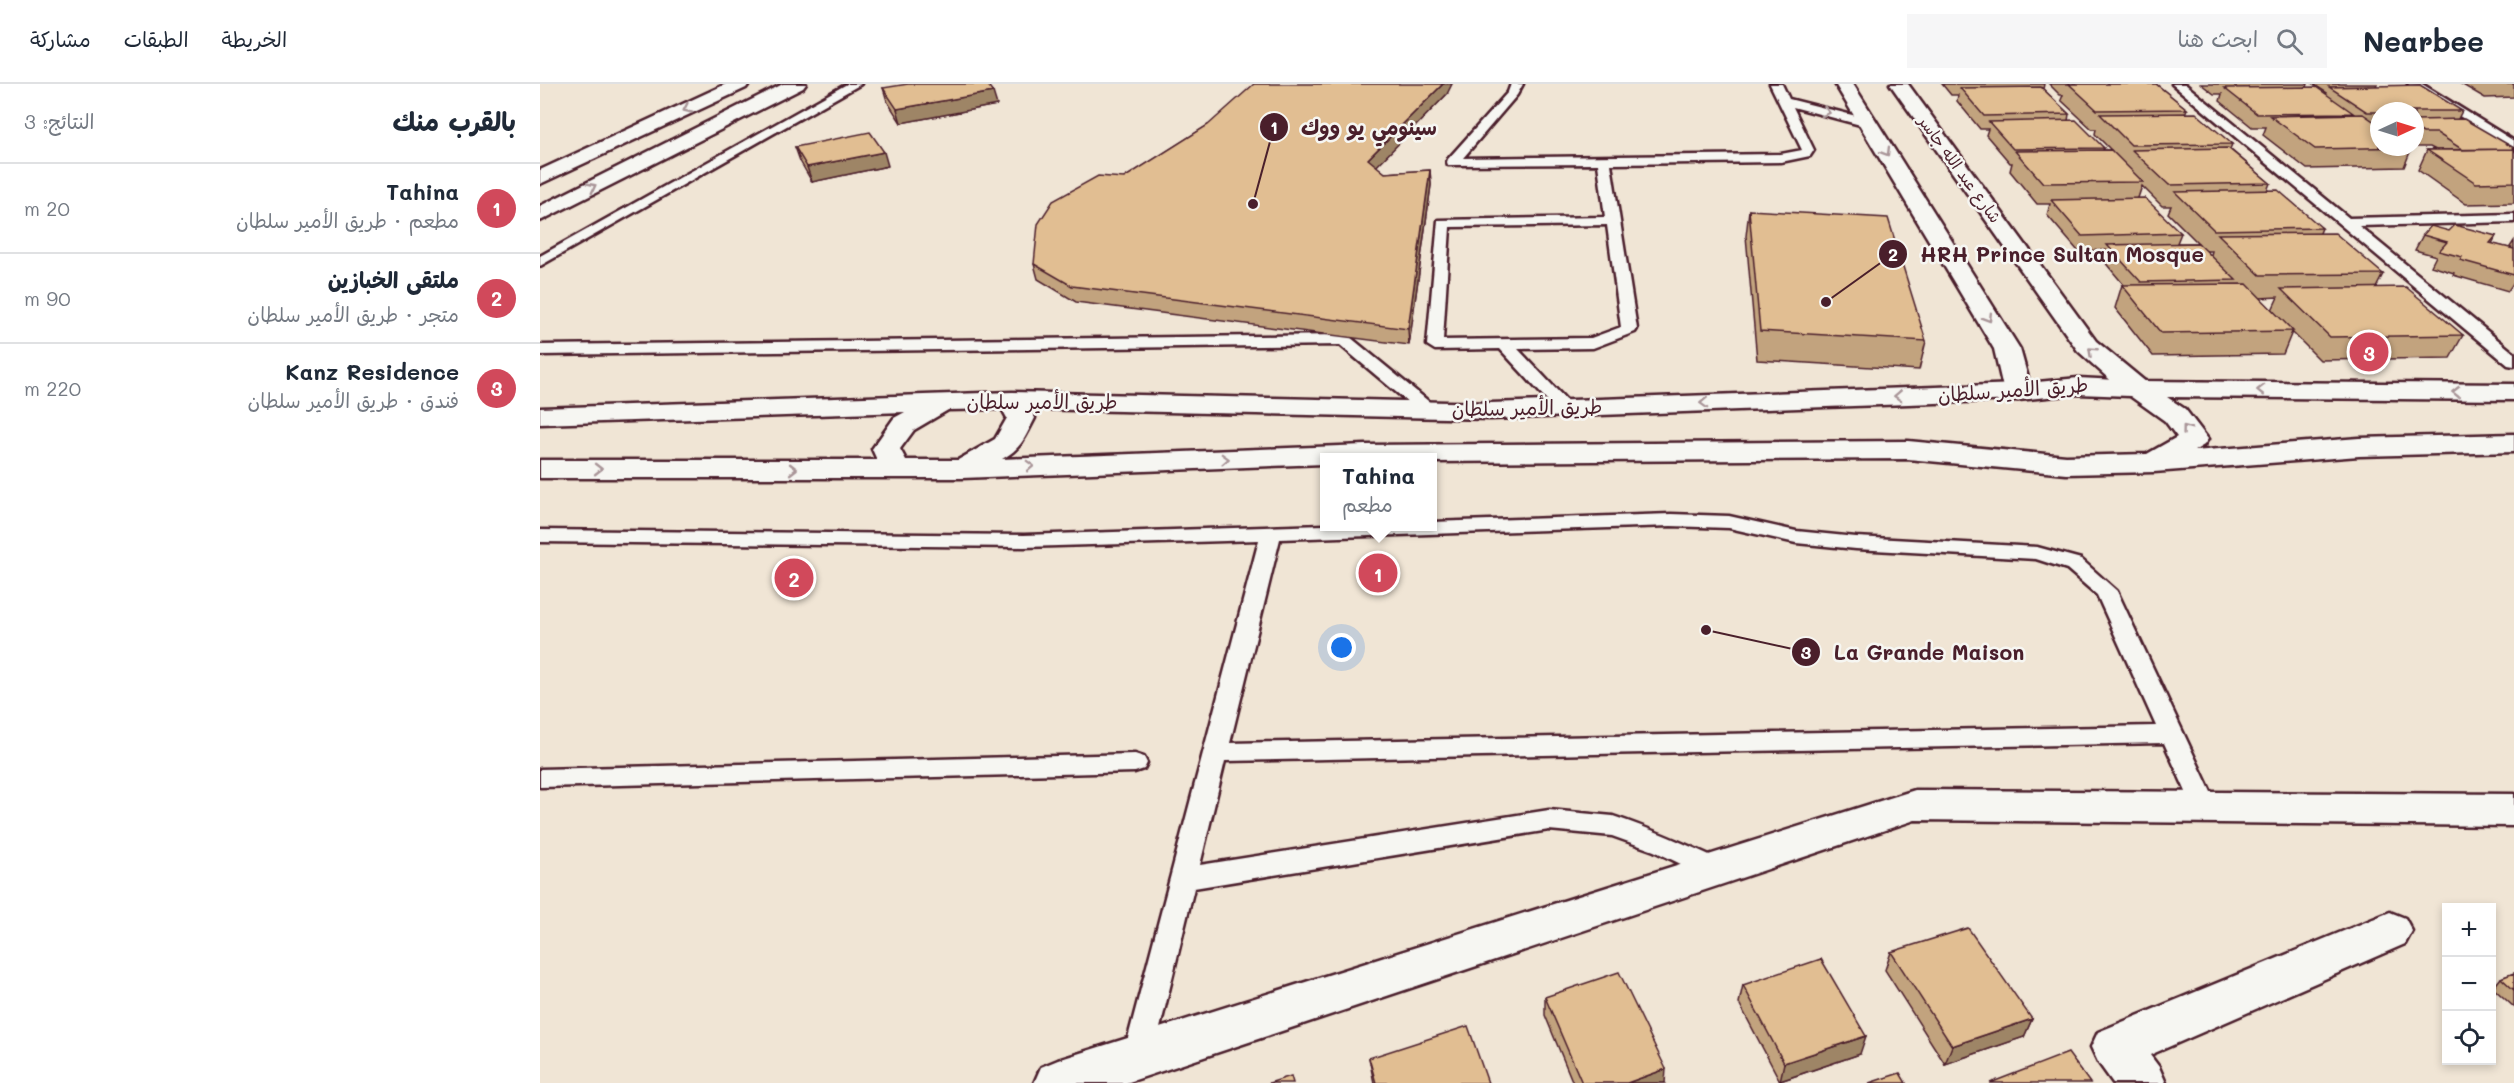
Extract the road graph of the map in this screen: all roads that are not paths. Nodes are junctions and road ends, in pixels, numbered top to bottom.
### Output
1 (740, 84) edge
2 (797, 84) edge
3 (855, 84) edge
4 (1517, 84) edge
5 (1776, 84) edge
6 (1844, 84) edge
7 (1899, 84) edge
8 (2178, 84) edge
9 (2414, 84) edge
10 (1784, 101) junction
11 (1868, 123) junction
12 (624, 139) junction
13 (675, 146) junction
14 (2514, 146) edge
15 (1604, 160) junction
16 (540, 178) edge
17 (541, 213) edge
18 (2514, 218) edge
19 (1613, 221) junction
20 (2345, 222) junction
21 (540, 262) edge
22 (1504, 344) junction
23 (540, 350) edge
24 (2514, 361) edge
25 (2137, 389) junction
26 (2018, 392) junction
27 (2514, 392) edge
28 (1012, 400) junction
29 (944, 401) junction
30 (1564, 408) junction
31 (1427, 409) junction
32 (540, 416) edge
33 (2514, 443) edge
34 (1437, 453) edge
35 (1320, 456) edge
36 (2154, 463) junction
37 (540, 469) edge
38 (962, 469) junction
39 (896, 470) junction
40 (1437, 528) edge
41 (1333, 531) edge
42 (1271, 533) junction
43 (540, 536) edge
44 (2172, 734) junction
45 (1215, 752) junction
46 (1136, 763) dead end
47 (540, 778) edge
48 (2205, 807) junction
49 (2514, 810) edge
50 (1716, 870) junction
51 (1183, 879) junction
52 (2390, 931) dead end
53 (1138, 1057) junction
54 (1058, 1083) edge
55 (2142, 1083) edge

1 -> 12 main road
2 - 13 main road
3 - 21 lane
4 - 15 lane
5 - 10 lane
6 - 11 main road
25 -> 7 main road, شارع عبد الله جاسر
8 - 20 lane
9 - 14 lane
10 -> 11 lane
10 - 15 lane
11 -> 26 main road
12 - 13 main road
12 - 16 main road
17 -> 13 main road
15 - 19 lane
18 - 20 lane
19 - 22 lane
19 - 22 lane
20 - 24 lane
22 - 30 lane
23 - 31 lane
25 - 26 main road, طريق الأمير سلطان
27 -> 25 main road, طريق الأمير سلطان
36 -> 25 main road, شارع عبد الله جاسر
26 -> 30 main road, طريق الأمير سلطان
28 - 29 main road, طريق الأمير سلطان
28 - 31 main road, طريق الأمير سلطان
28 - 38 main road
29 - 32 main road, طريق الأمير سلطان
29 - 39 main road
30 - 31 main road, طريق الأمير سلطان
33 - 36 main road
34 -> 36 main road
38 -> 35 main road
37 -> 39 main road
38 - 39 main road
40 - 44 lane
41 - 42 lane
42 - 43 lane
42 - 45 lane
44 - 45 lane
44 - 48 lane
45 - 51 lane
46 - 47 lane
48 - 49 main road
48 - 50 main road
50 - 51 lane
50 - 53 main road
51 - 53 lane
52 - 55 main road
53 - 54 main road

